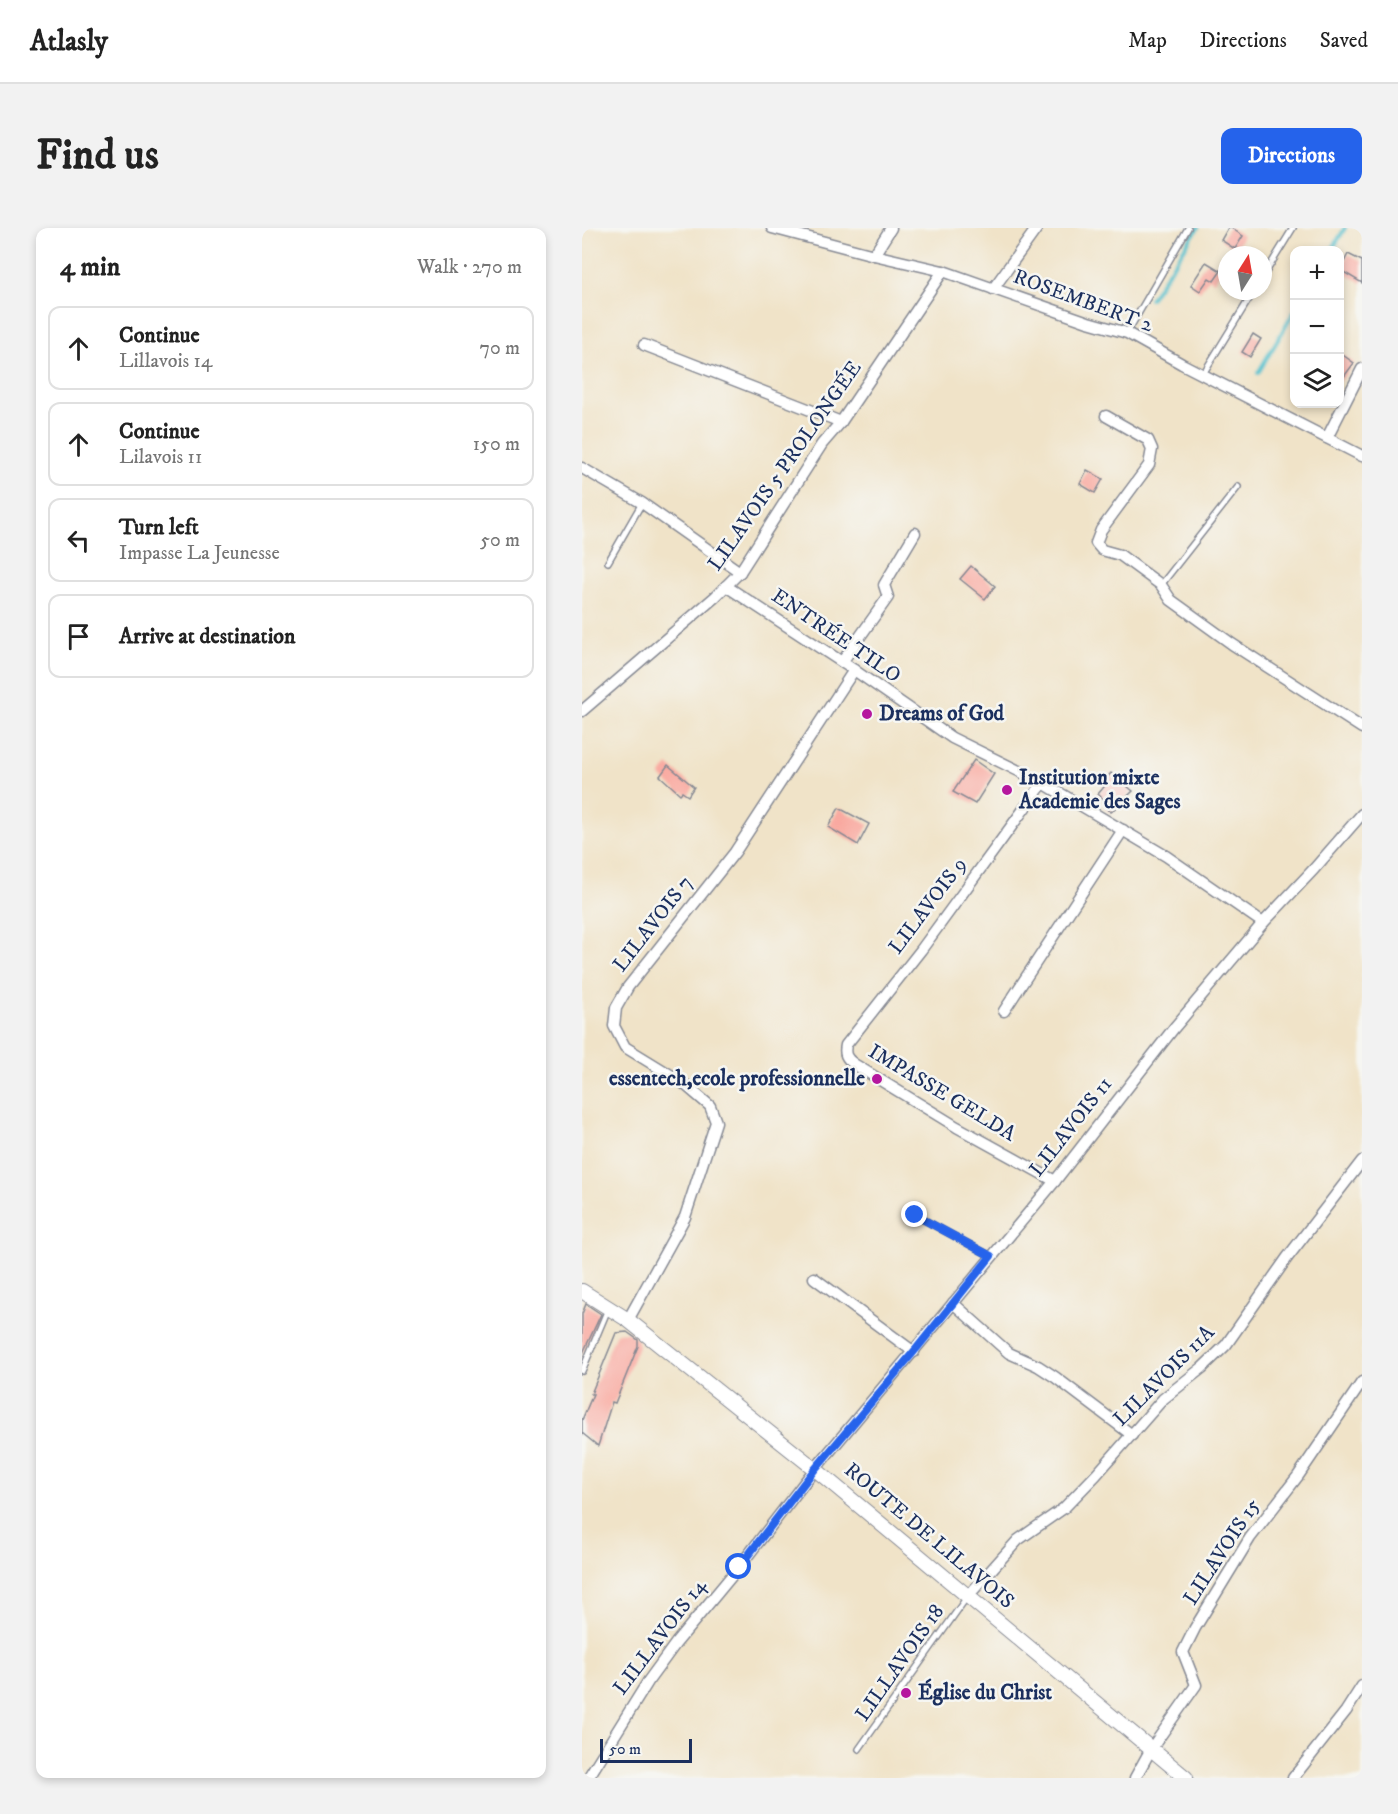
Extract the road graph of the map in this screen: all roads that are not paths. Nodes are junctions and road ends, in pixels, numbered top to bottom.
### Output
1 (772, 228) edge
2 (891, 228) edge
3 (1037, 228) edge
4 (1188, 228) edge
5 (1293, 228) edge
6 (791, 230) edge
7 (874, 255) junction
8 (1272, 262) edge
9 (943, 271) junction
10 (993, 289) junction
11 (1248, 300) edge
12 (1127, 333) junction
13 (644, 345) dead end
14 (1362, 369) edge
15 (1203, 374) junction
16 (1106, 416) dead end
17 (841, 422) junction
18 (1327, 438) junction
19 (1362, 456) edge
20 (582, 468) edge
21 (1238, 487) dead end
22 (642, 503) junction
23 (915, 533) dead end
24 (608, 562) dead end
25 (740, 572) junction
26 (1161, 585) junction
27 (726, 586) junction
28 (842, 662) junction
29 (854, 670) junction
30 (582, 711) edge
31 (1362, 728) edge
32 (1043, 783) junction
33 (1362, 814) edge
34 (1123, 830) junction
35 (1263, 923) junction
36 (1004, 1011) dead end
37 (844, 1052) joint
38 (1362, 1161) edge
39 (1055, 1181) junction
40 (915, 1215) dead end
41 (991, 1256) junction
42 (814, 1278) dead end
43 (582, 1291) edge
44 (953, 1303) junction
45 (608, 1308) junction
46 (628, 1320) junction
47 (914, 1352) junction
48 (582, 1371) edge
49 (1362, 1382) edge
50 (1132, 1435) junction
51 (815, 1469) junction
52 (968, 1596) junction
53 (1362, 1686) edge
54 (859, 1749) dead end
55 (1151, 1749) junction
56 (588, 1778) edge
57 (1135, 1778) edge
58 (1186, 1778) edge
59 (1293, 1778) edge

1 - 6 street, ROSEMBERT 2
2 - 7 street
3 - 10 street
4 - 12 lane
5 - 8 lane
6 - 7 street, ROSEMBERT 2
7 - 9 street, ROSEMBERT 2
9 - 10 street, ROSEMBERT 2
9 - 17 street, LILAVOIS 5 PROLONGÉE
10 - 12 street, ROSEMBERT 2
11 - 15 lane
12 - 15 street, ROSEMBERT 2
13 - 17 street
14 - 18 street
15 - 18 street, ROSEMBERT 2
16 - 26 street
17 - 25 street, LILAVOIS 5 PROLONGÉE
18 - 19 street, ROSEMBERT 2
20 - 22 street
21 - 26 lane
22 - 24 lane
22 - 25 street
23 - 28 street
25 - 27 street, LILAVOIS 5 PROLONGÉE
26 - 31 street
27 - 28 street, ENTRÉE TILO
27 - 30 street, LILAVOIS 5 PROLONGÉE
28 - 29 street, ENTRÉE TILO
29 - 32 street, ENTRÉE TILO
29 - 46 street, LILAVOIS 7
32 - 34 street, ENTRÉE TILO
32 - 37 street, LILAVOIS 9
33 - 35 street, LILAVOIS 11
34 - 35 street, ENTRÉE TILO
34 - 36 street
35 - 39 street, LILAVOIS 11
37 - 39 street, IMPASSE GELDA
38 - 50 street, LILAVOIS 11A
39 - 41 street, LILAVOIS 11
40 - 41 lane
41 - 44 street, LILAVOIS 11
42 - 47 street
43 - 45 main road, ROUTE DE LILAVOIS
44 - 47 street, LILAVOIS 11
44 - 50 street
45 - 46 main road, ROUTE DE LILAVOIS
45 - 48 lane
46 - 51 main road, ROUTE DE LILAVOIS
47 - 51 street, LILAVOIS 11
49 - 55 street, LILAVOIS 15
50 - 52 street, LILAVOIS 11A
51 - 52 main road, ROUTE DE LILAVOIS
51 - 56 street, LILLAVOIS 14
52 - 54 lane, LILLAVOIS 18
52 - 55 main road, ROUTE DE LILAVOIS
53 - 59 street
55 - 57 street
55 - 58 main road, ROUTE DE LILAVOIS

